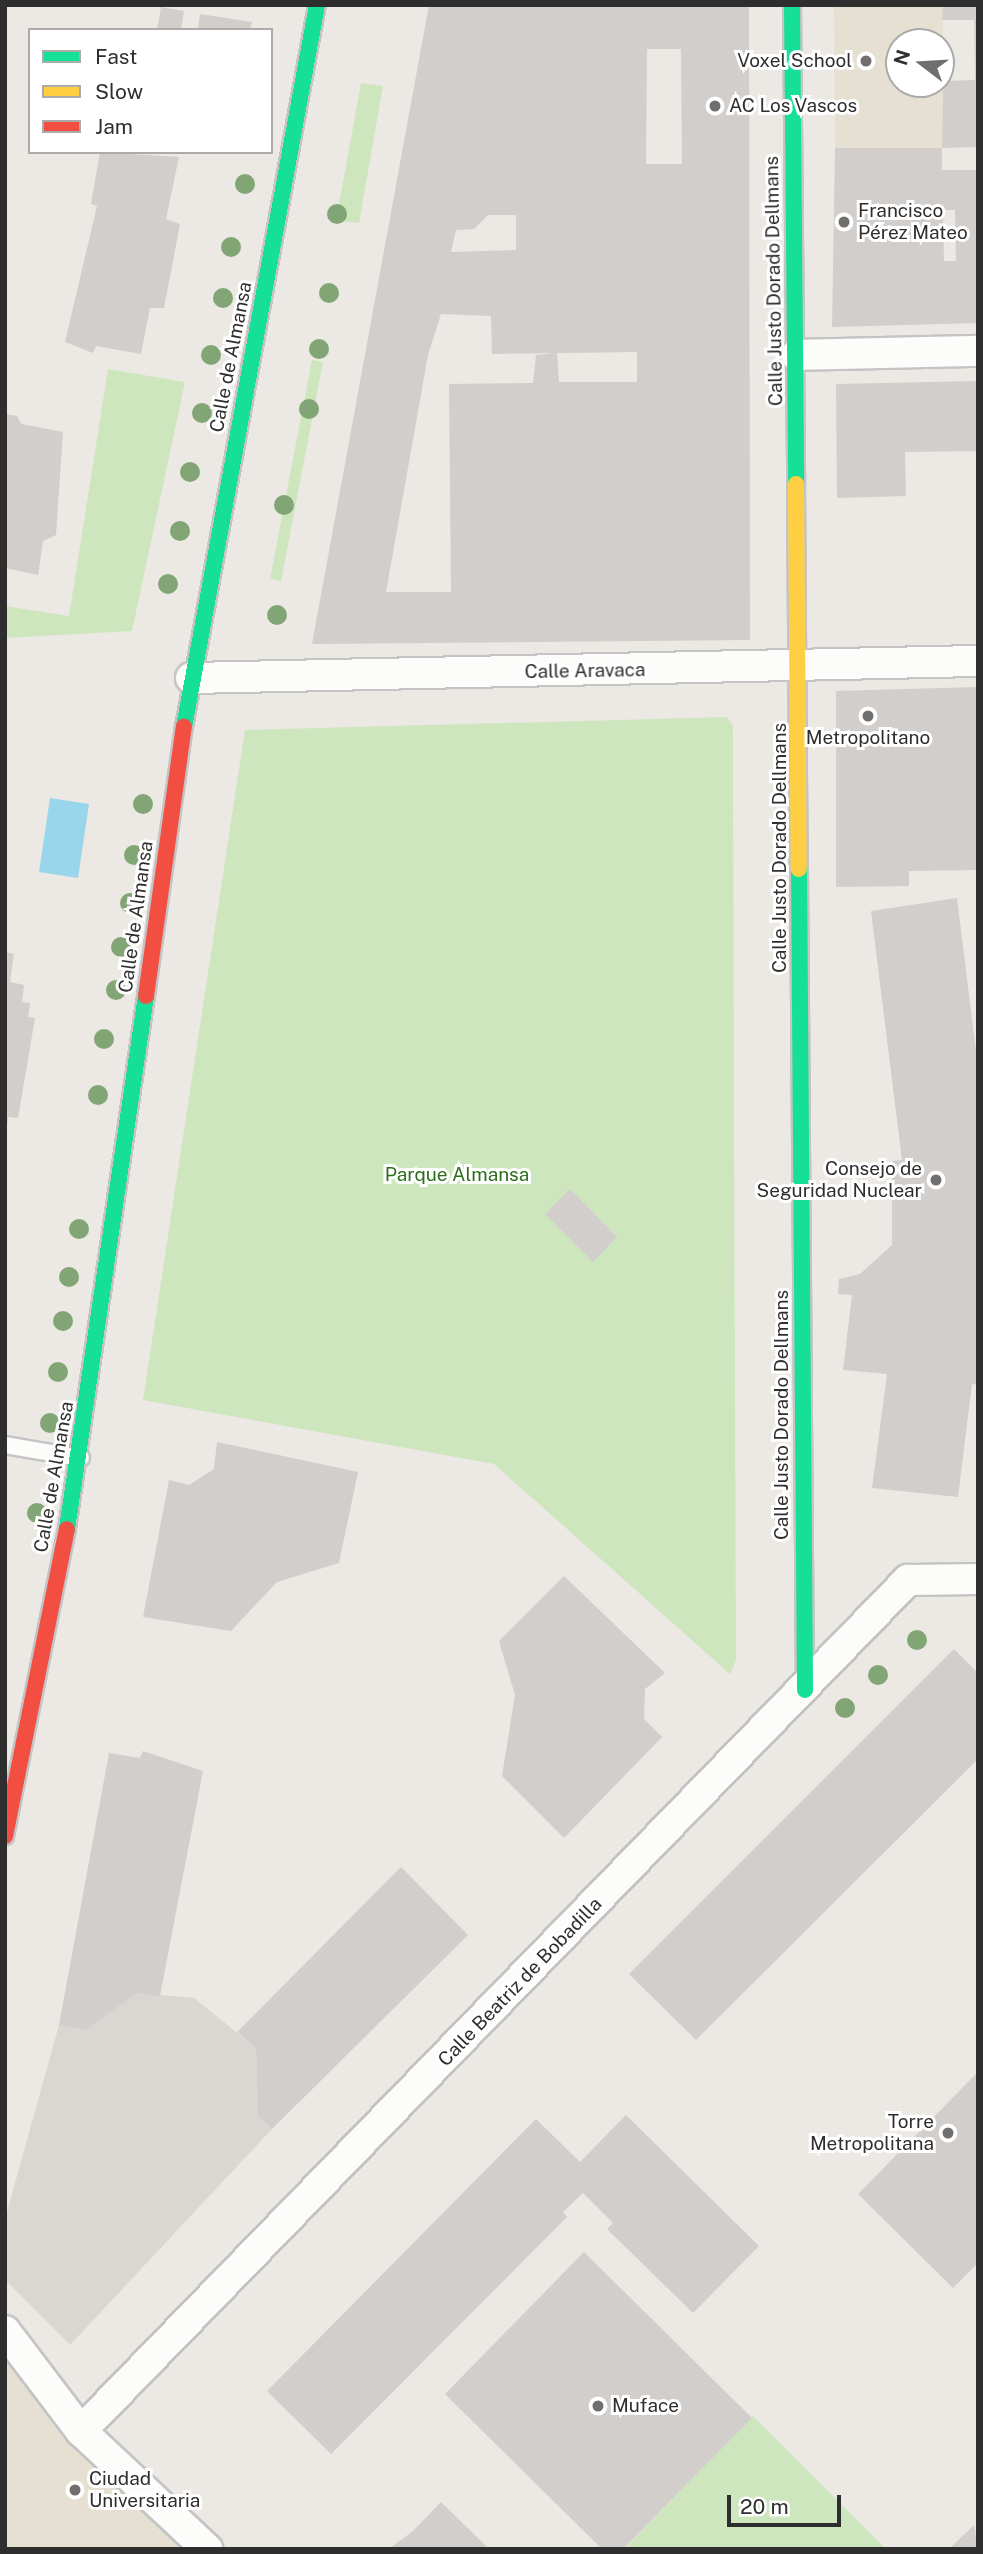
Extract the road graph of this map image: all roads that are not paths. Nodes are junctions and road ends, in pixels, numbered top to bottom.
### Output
1 (317, 5) edge
2 (792, 5) edge
3 (978, 351) edge
4 (796, 355) junction
5 (978, 661) edge
6 (801, 666) junction
7 (191, 678) junction
8 (5, 1445) edge
9 (81, 1458) junction
10 (978, 1579) edge
11 (805, 1690) junction
12 (5, 1836) edge
13 (5, 2331) edge
14 (5, 2364) edge
15 (35, 2374) junction
16 (81, 2431) junction
17 (207, 2549) edge

1 - 7 street, Calle de Almansa
2 - 4 street, Calle Justo Dorado Dellmans
3 - 4 street
4 - 6 street, Calle Justo Dorado Dellmans
5 - 6 street, Calle Aravaca
6 - 7 street, Calle Aravaca
6 - 11 street, Calle Justo Dorado Dellmans
7 - 9 street, Calle de Almansa
8 - 9 lane
9 - 12 street, Calle de Almansa
10 - 11 street, Calle Beatriz de Bobadilla
11 - 16 street, Calle Beatriz de Bobadilla
13 - 15 street
14 - 15 street
15 - 16 street
16 - 17 street

